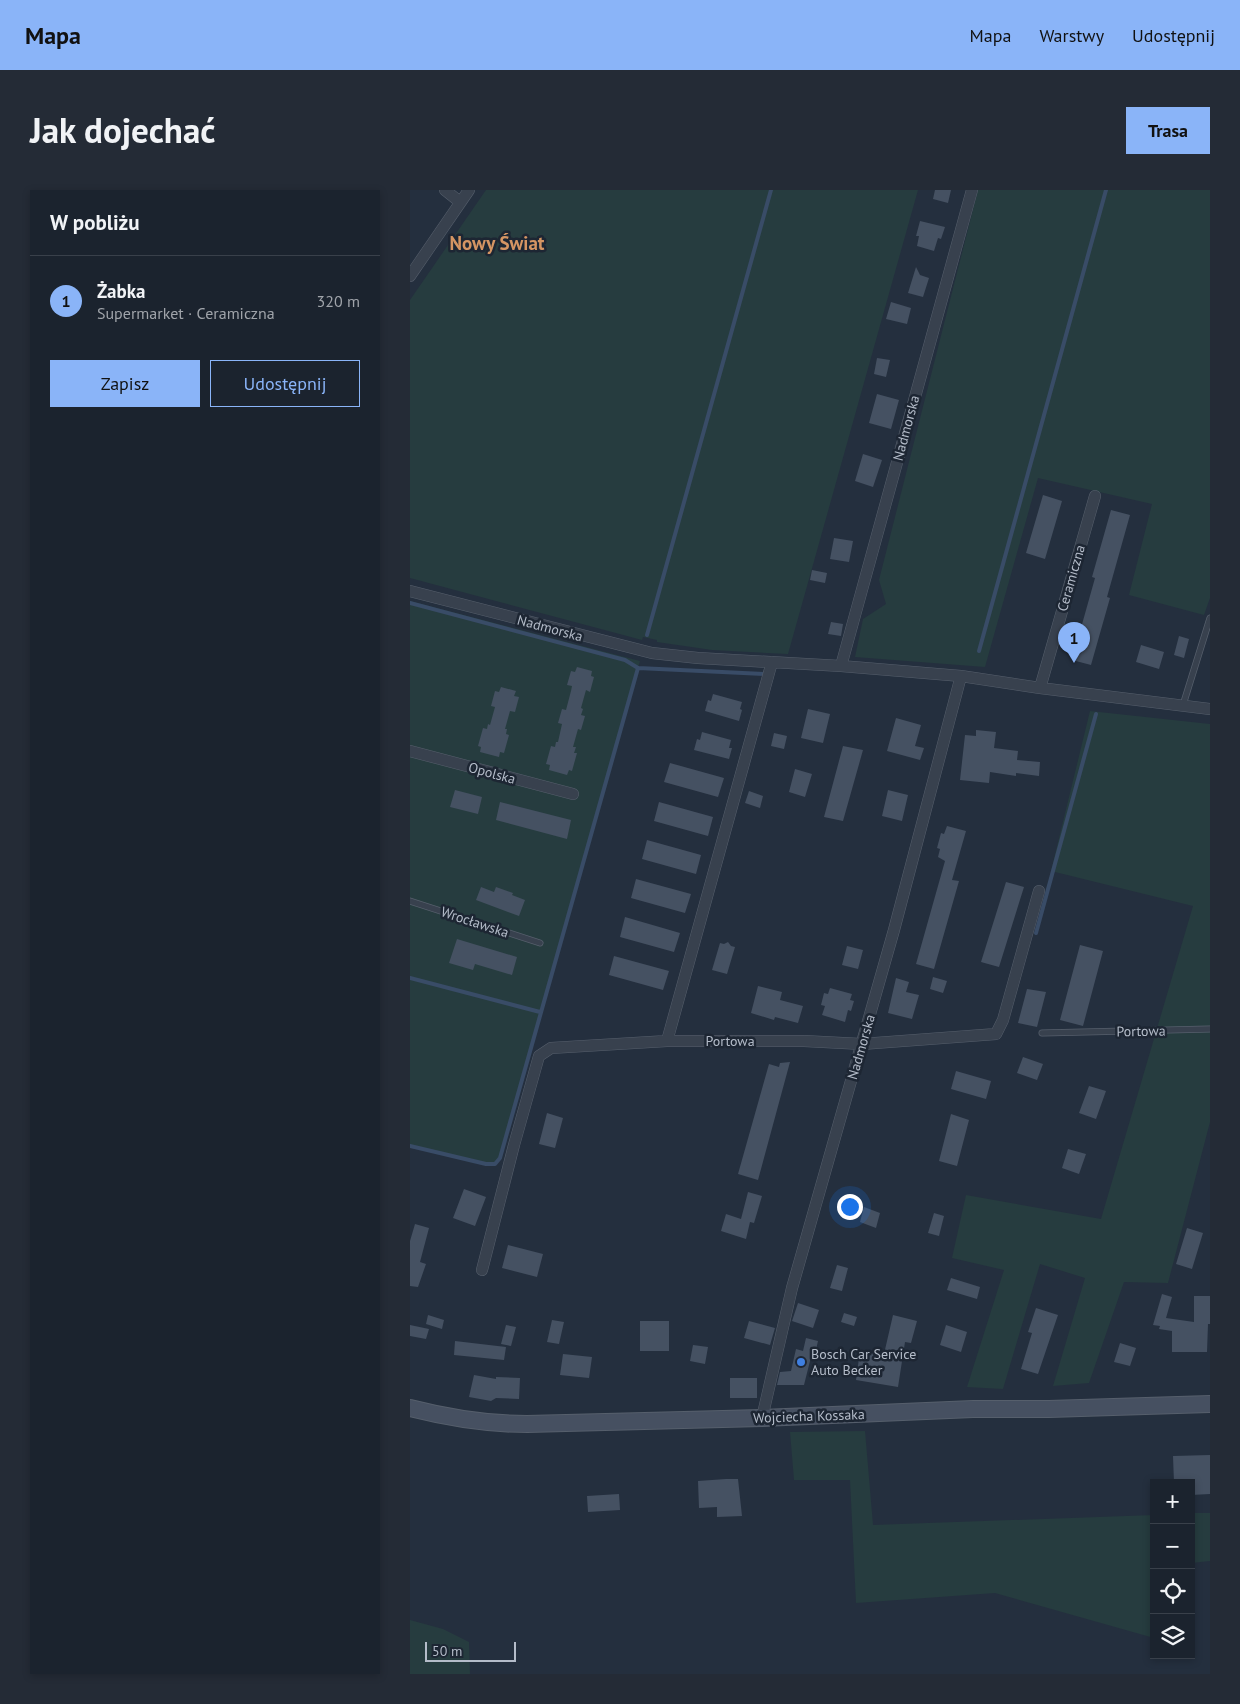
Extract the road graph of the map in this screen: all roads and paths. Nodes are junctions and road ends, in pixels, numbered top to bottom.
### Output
1 (444, 190) edge
2 (469, 190) edge
3 (972, 190) edge
4 (460, 202) junction
5 (410, 276) edge
6 (1095, 496) dead end
7 (410, 590) edge
8 (1210, 618) edge
9 (772, 662) junction
10 (841, 666) junction
11 (961, 676) junction
12 (1040, 688) junction
13 (1183, 705) junction
14 (1210, 708) edge
15 (410, 752) edge
16 (573, 794) dead end
17 (1039, 891) dead end
18 (410, 902) edge
19 (540, 943) dead end
20 (1210, 1029) edge
21 (1042, 1033) dead end
22 (667, 1041) junction
23 (862, 1044) junction
24 (482, 1270) dead end
25 (1210, 1404) edge
26 (410, 1408) edge
27 (762, 1418) junction

1 - 4 street
2 - 4 street
3 - 10 street, Nadmorska
4 - 5 street
6 - 12 street, Ceramiczna
7 - 9 street, Nadmorska
8 - 13 lane
9 - 10 street, Nadmorska
9 - 22 street
10 - 11 street, Nadmorska
11 - 12 street, Nadmorska
11 - 23 street, Nadmorska
12 - 13 street, Nadmorska
13 - 14 street, Nadmorska
15 - 16 street, Opolska
17 - 23 street, Portowa
18 - 19 lane, Wrocławska
20 - 21 lane, Portowa
22 - 23 street, Portowa
22 - 24 street, Portowa
23 - 27 street, Nadmorska
25 - 27 main road, Wojciecha Kossaka
26 - 27 main road, Wojciecha Kossaka

